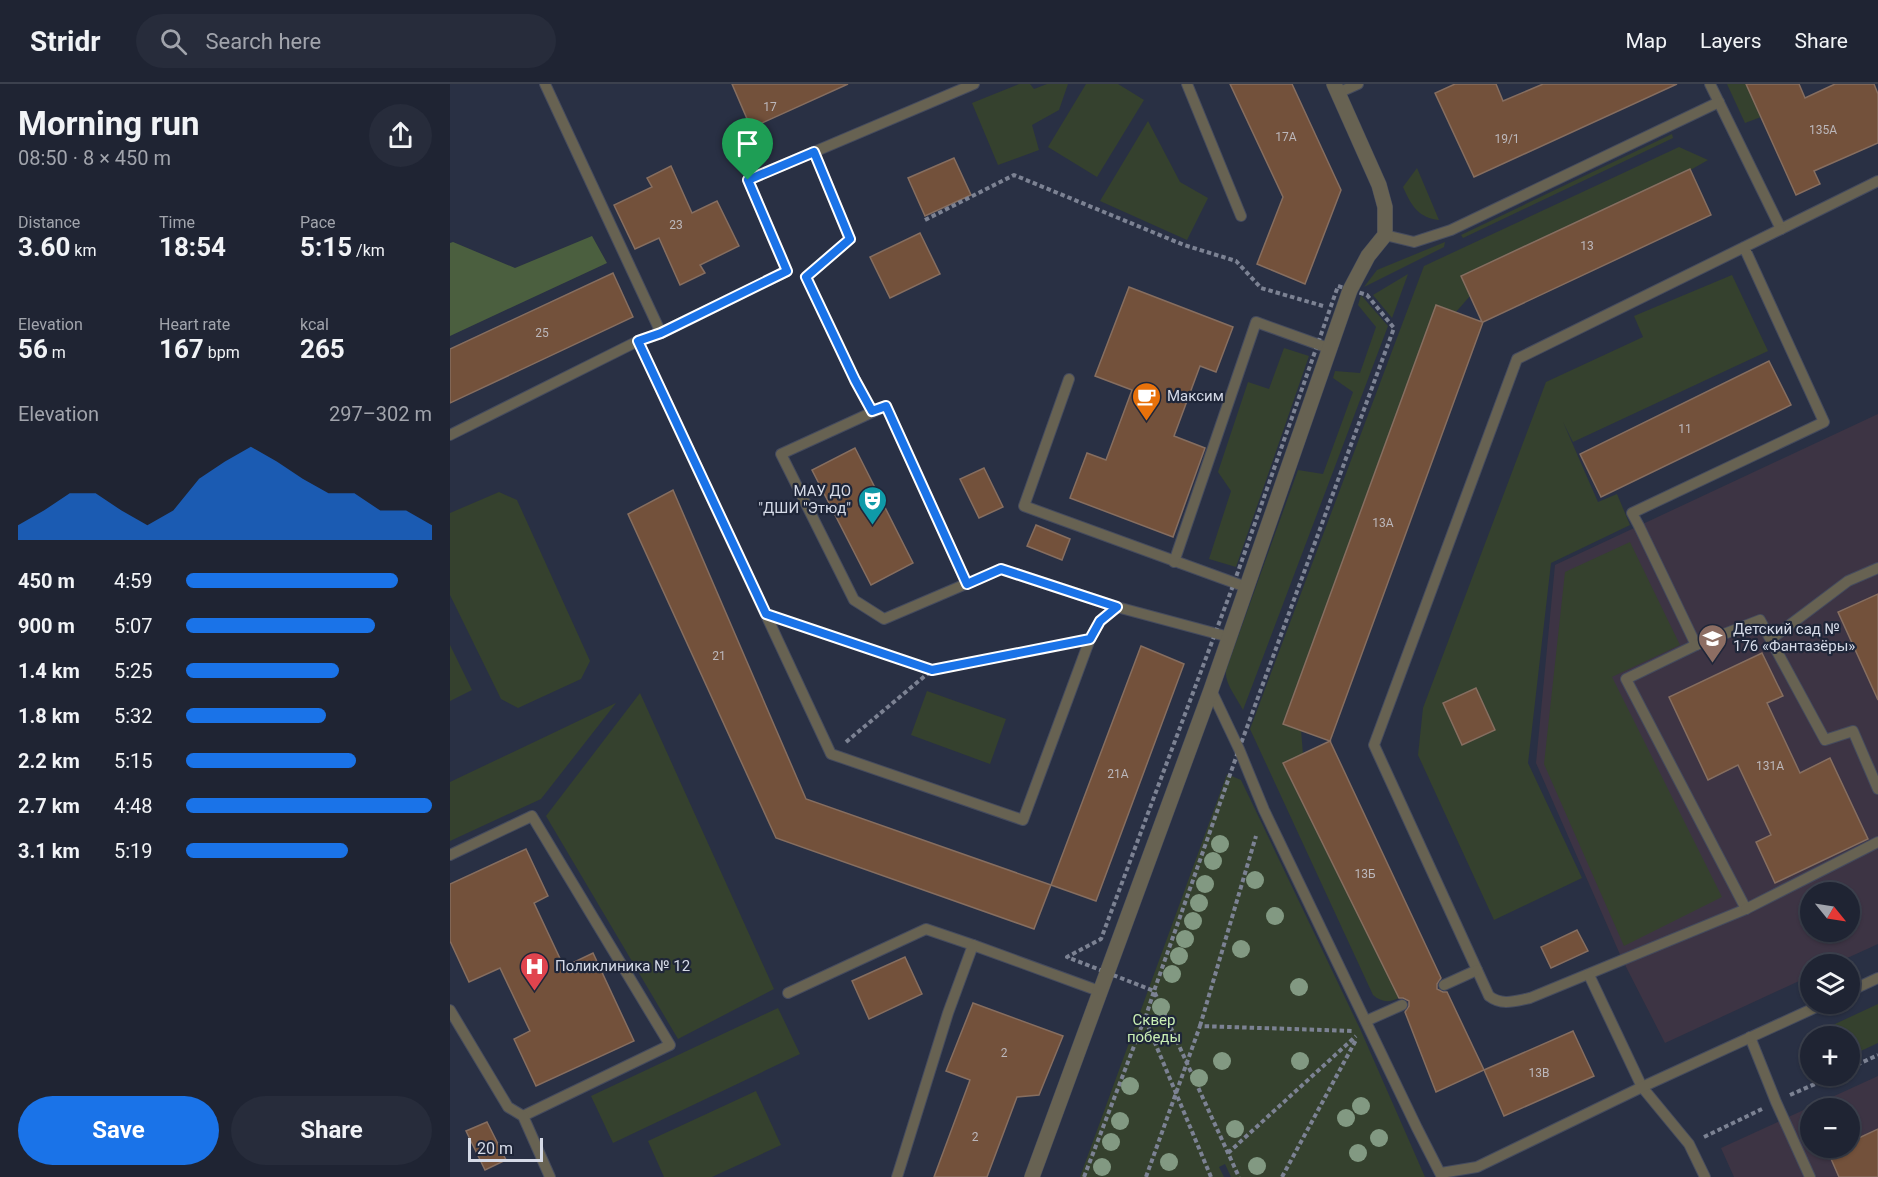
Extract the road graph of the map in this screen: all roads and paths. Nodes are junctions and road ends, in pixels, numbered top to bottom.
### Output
1 (545, 84) edge
2 (975, 84) edge
3 (1187, 84) edge
4 (1358, 84) edge
5 (1710, 84) edge
6 (1336, 88) edge
7 (1719, 102) junction
8 (814, 152) junction
9 (1878, 181) edge
10 (1241, 216) dead end
11 (925, 220) dead end
12 (1781, 229) junction
13 (1385, 235) junction
14 (1744, 247) junction
15 (1329, 308) dead end
16 (661, 333) junction
17 (638, 341) junction
18 (1331, 349) junction
19 (1069, 379) dead end
20 (872, 411) junction
21 (450, 435) edge
22 (1174, 562) junction
23 (1878, 568) edge
24 (967, 584) junction
25 (1246, 587) junction
26 (1117, 607) junction
27 (766, 614) junction
28 (1229, 637) junction
29 (1090, 639) junction
30 (1771, 639) junction
31 (1696, 645) junction
32 (932, 670) junction
33 (1211, 690) junction
34 (831, 754) junction
35 (1878, 789) edge
36 (1264, 810) junction
37 (1878, 842) edge
38 (450, 855) edge
39 (1746, 909) junction
40 (973, 945) junction
41 (1477, 970) junction
42 (1589, 975) junction
43 (1878, 978) edge
44 (1444, 985) dead end
45 (1860, 987) edge
46 (1099, 991) junction
47 (788, 993) dead end
48 (1402, 1005) dead end
49 (450, 1010) edge
50 (1801, 1014) edge
51 (1145, 1019) junction
52 (1200, 1026) junction
53 (1364, 1026) junction
54 (1750, 1037) junction
55 (1878, 1055) edge
56 (1187, 1063) junction
57 (1860, 1063) edge
58 (1642, 1087) junction
59 (1176, 1094) junction
60 (523, 1116) junction
61 (1228, 1153) junction
62 (1442, 1175) edge
63 (550, 1177) edge
64 (897, 1177) edge
65 (1032, 1177) edge
66 (1084, 1177) edge
67 (1146, 1177) edge
68 (1210, 1177) edge
69 (1239, 1177) edge
70 (1282, 1177) edge
71 (1705, 1177) edge
72 (1810, 1177) edge

1 - 16 lane
2 - 8 lane
3 - 10 lane
4 - 6 lane
5 - 7 lane
6 - 13 street
7 - 12 lane
7 - 13 lane
8 - 16 lane
8 - 20 lane
9 - 12 lane
11 - 15 path
12 - 14 lane
13 - 18 street
14 - 31 lane
14 - 41 lane
16 - 17 lane
17 - 21 lane
17 - 27 lane
18 - 22 lane
18 - 25 street
19 - 22 lane
20 - 24 lane
20 - 24 lane
22 - 25 lane
23 - 30 lane
24 - 26 lane
25 - 28 street
26 - 28 lane
26 - 29 lane
27 - 32 path
27 - 34 lane
28 - 33 street
29 - 32 path
29 - 34 lane
30 - 31 lane
30 - 35 lane
31 - 39 lane
32 - 34 path
33 - 36 lane
33 - 46 street
36 - 52 path
36 - 53 lane
37 - 39 lane
38 - 60 lane
39 - 42 lane
40 - 46 lane
40 - 47 lane
40 - 64 lane
41 - 42 lane
41 - 44 lane
42 - 58 lane
43 - 45 lane
46 - 65 street
48 - 53 lane
49 - 60 lane
50 - 54 lane
51 - 56 path
51 - 59 path
51 - 66 path
52 - 53 path
52 - 56 path
53 - 61 path
53 - 62 lane
53 - 70 path
54 - 58 lane
54 - 72 lane
55 - 57 path
56 - 59 path
56 - 61 path
58 - 62 lane
58 - 71 lane
59 - 67 path
59 - 68 path
60 - 63 lane
61 - 69 path

